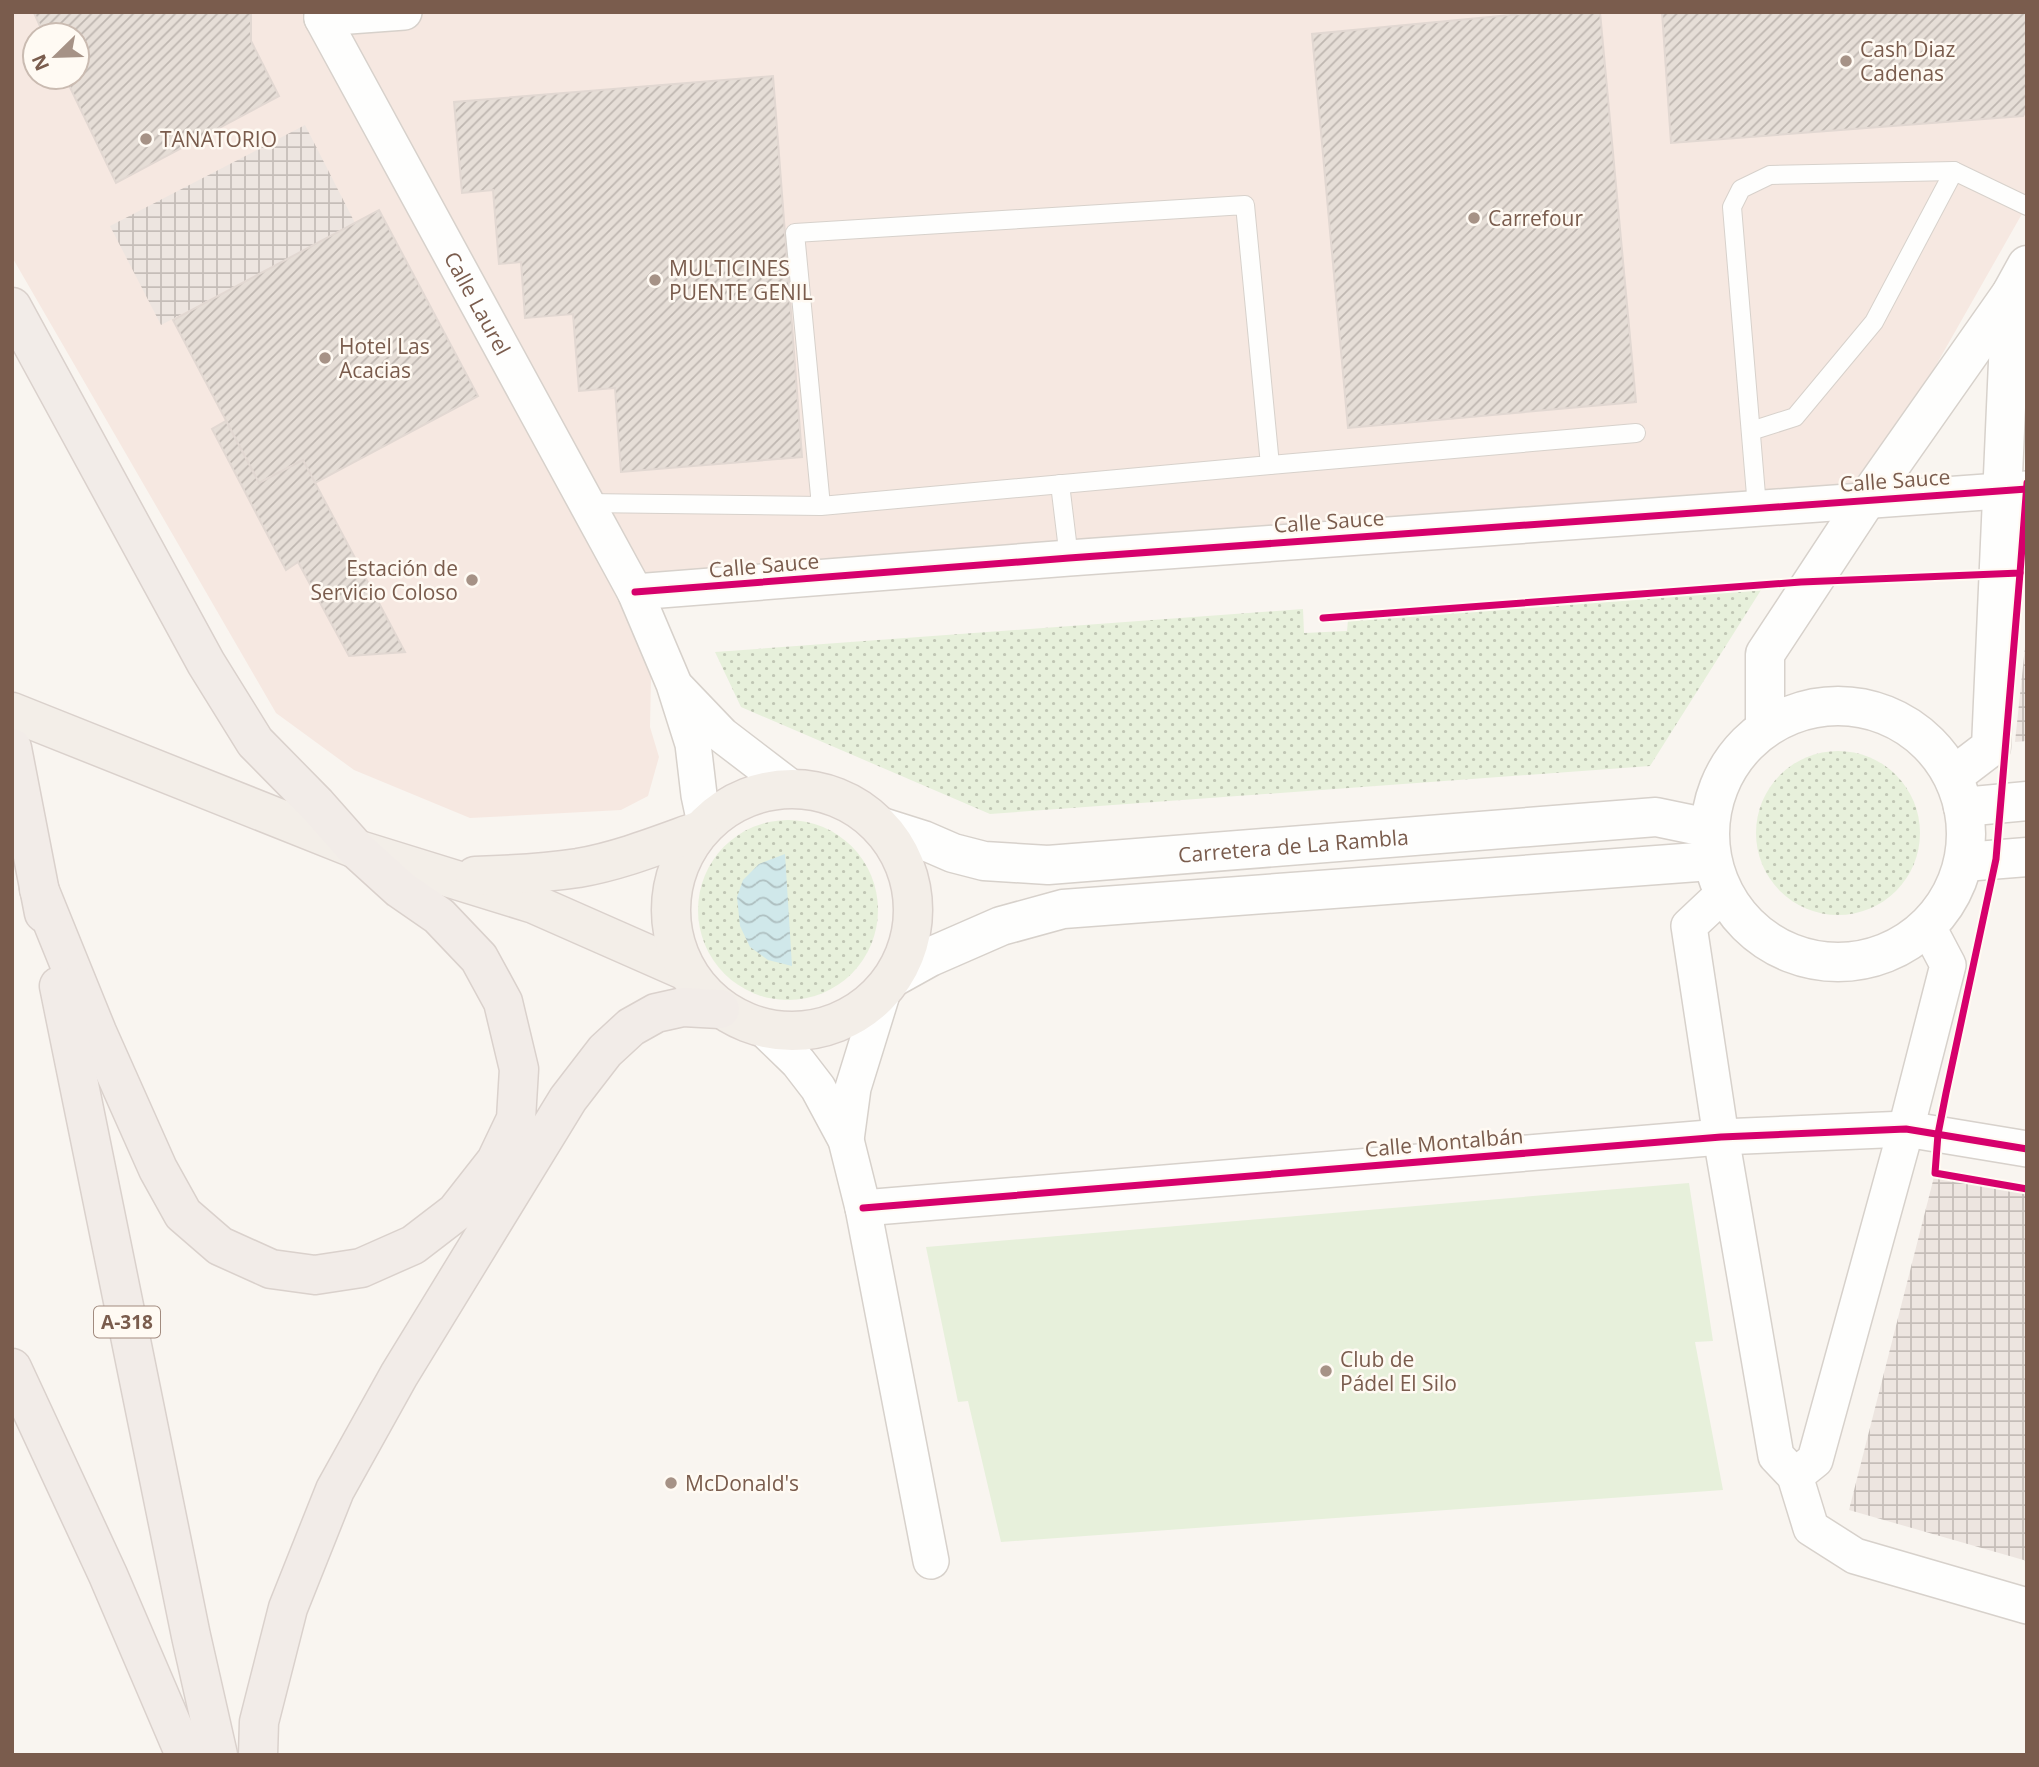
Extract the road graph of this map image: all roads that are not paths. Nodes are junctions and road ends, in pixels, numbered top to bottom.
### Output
1 (404, 12) edge
2 (322, 15) edge
3 (1954, 172) junction
4 (2027, 205) edge
5 (2019, 279) edge
6 (12, 307) edge
7 (1751, 430) junction
8 (1636, 433) dead end
9 (1270, 465) junction
10 (1060, 484) junction
11 (2015, 489) edge
12 (1867, 499) junction
13 (586, 503) junction
14 (821, 506) junction
15 (1757, 507) junction
16 (1069, 558) junction
17 (635, 592) junction
18 (674, 684) junction
19 (12, 712) edge
20 (1765, 727) junction
21 (12, 748) edge
22 (790, 787) junction
23 (1958, 791) junction
24 (2027, 801) edge
25 (701, 827) junction
26 (882, 827) junction
27 (356, 849) junction
28 (2027, 857) edge
29 (1714, 861) junction
30 (1964, 862) junction
31 (446, 876) junction
32 (40, 889) junction
33 (1928, 927) junction
34 (686, 971) junction
35 (889, 984) junction
36 (720, 1009) junction
37 (764, 1029) junction
38 (1906, 1129) junction
39 (1721, 1137) junction
40 (846, 1140) junction
41 (2027, 1149) edge
42 (863, 1208) junction
43 (12, 1368) edge
44 (1795, 1476) junction
45 (931, 1561) dead end
46 (2027, 1606) edge
47 (185, 1755) edge
48 (218, 1755) edge
49 (258, 1755) edge

1 - 2 street
2 - 13 street, Calle Laurel
3 - 4 lane
3 - 7 lane
3 - 7 lane
5 - 11 street
5 - 12 street
6 - 27 highway
7 - 15 lane
8 - 9 lane
9 - 10 lane
9 - 14 lane
10 - 14 lane
10 - 16 lane
11 - 12 street, Calle Sauce
11 - 23 street
12 - 15 street, Calle Sauce
12 - 20 street
13 - 14 lane
13 - 17 street, Calle Laurel
15 - 16 street, Calle Sauce
16 - 17 street, Calle Sauce
17 - 18 street, Calle Laurel
18 - 22 street
18 - 25 street
19 - 27 main road
20 - 23 street
20 - 29 street
21 - 32 highway, A-318
22 - 25 main road
22 - 26 main road
23 - 24 street
23 - 30 street
25 - 31 main road
25 - 34 main road
26 - 29 street, Carretera de La Rambla
26 - 35 main road
27 - 31 main road
27 - 32 highway
28 - 30 street
29 - 33 street
29 - 35 street
29 - 39 street
30 - 33 street
31 - 34 main road
32 - 48 highway, A-318
33 - 38 street
34 - 36 main road
35 - 37 main road
35 - 40 street
36 - 37 main road
36 - 49 highway
37 - 40 street
38 - 39 street, Calle Montalbán
38 - 41 street, Calle Montalbán
38 - 44 street
39 - 42 street, Calle Montalbán
39 - 44 street
40 - 42 street
42 - 45 street
43 - 47 highway
44 - 46 street

